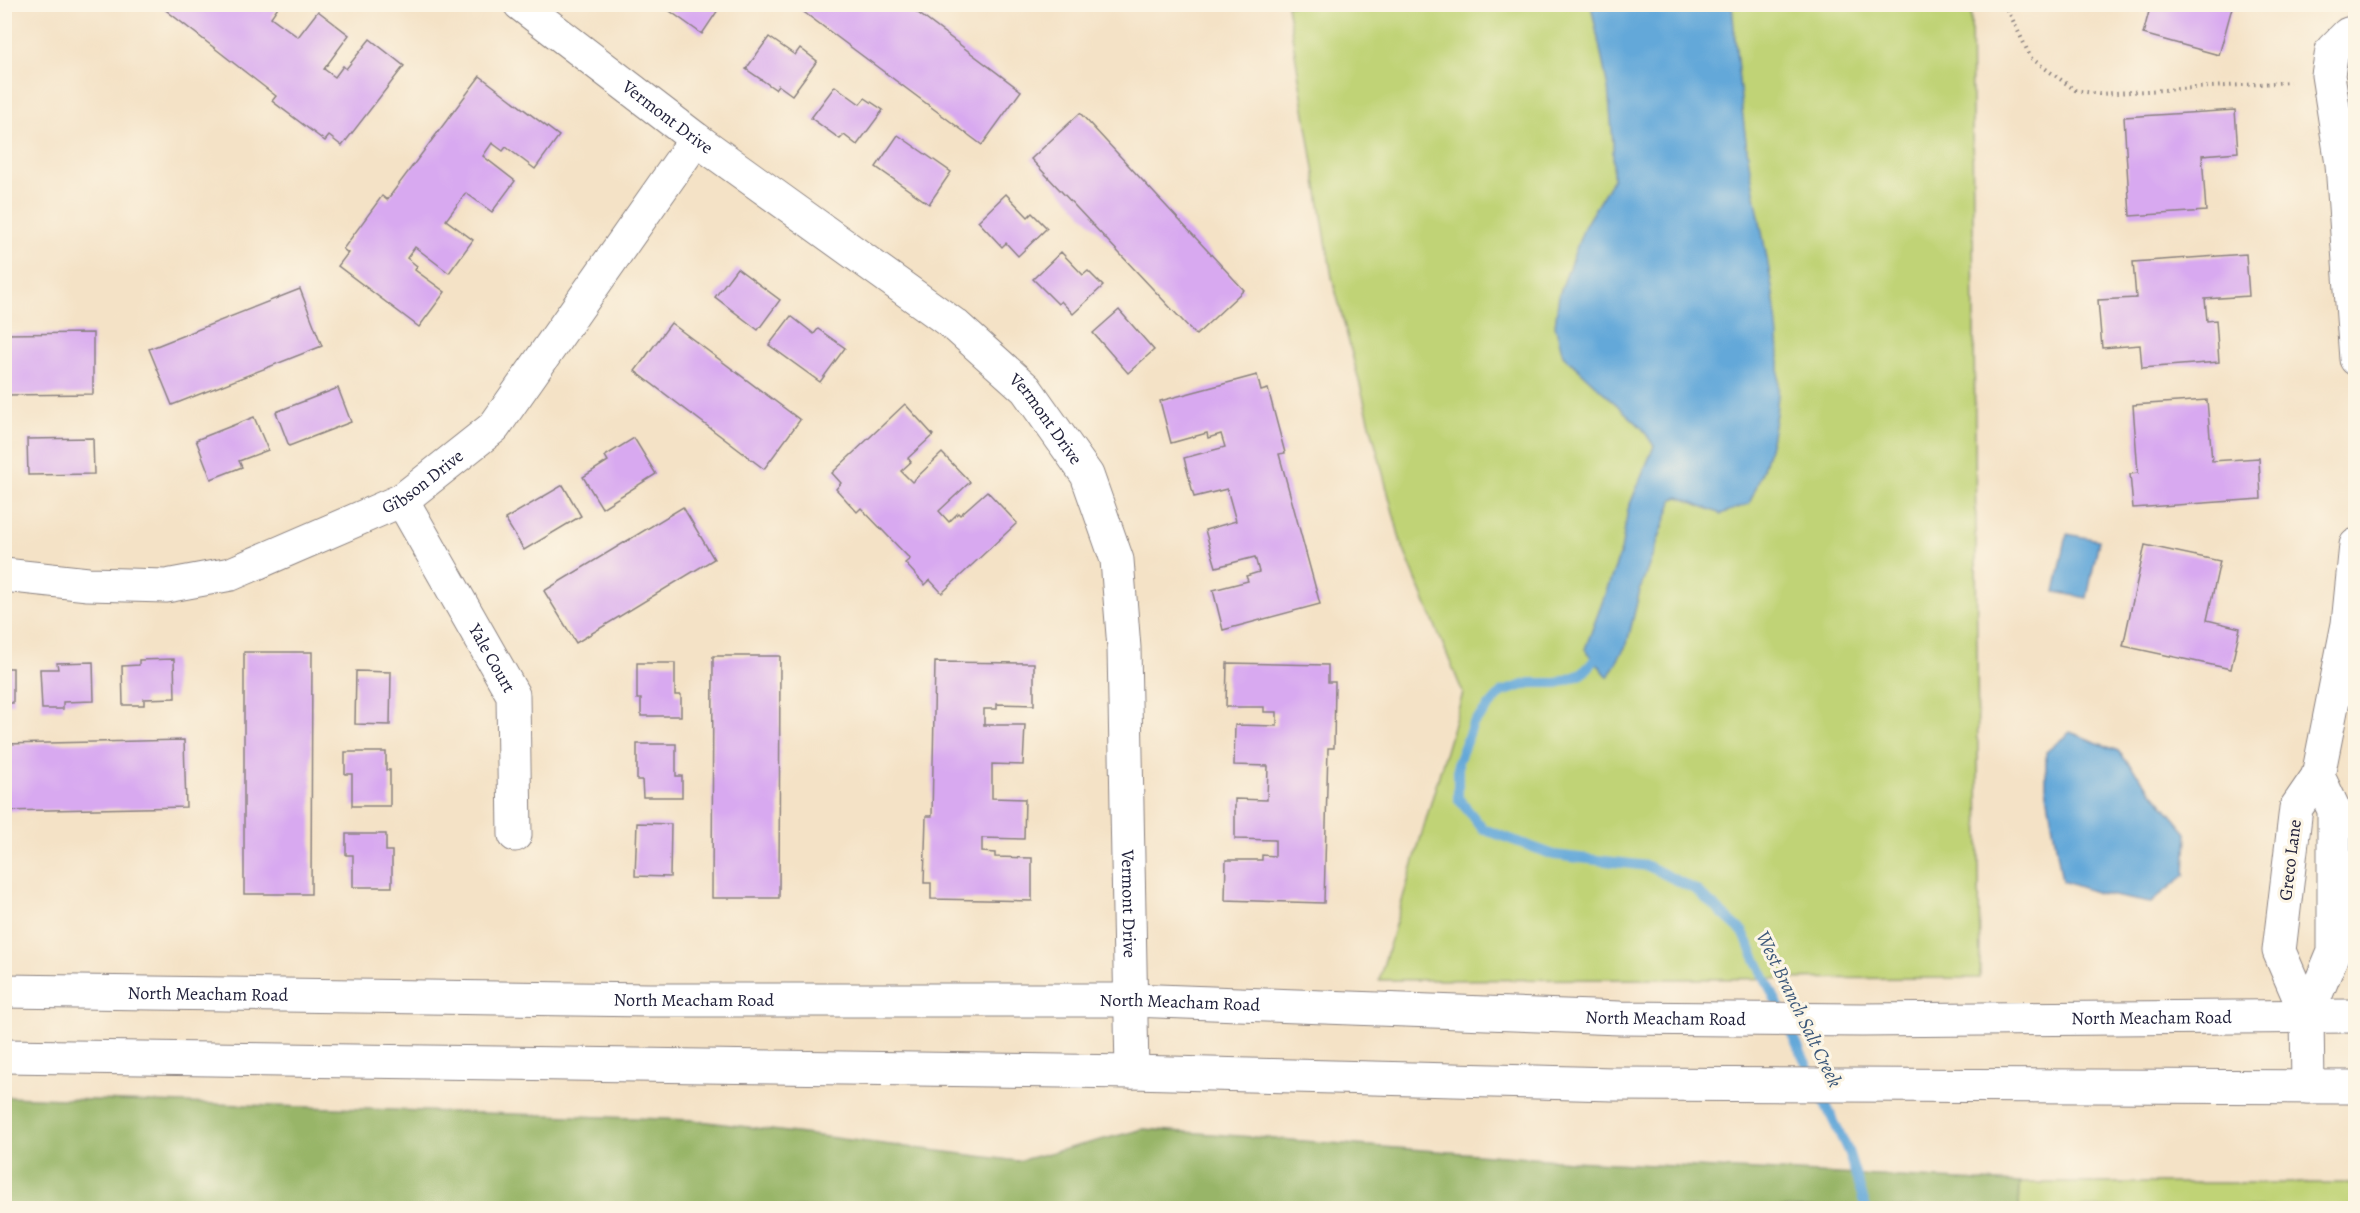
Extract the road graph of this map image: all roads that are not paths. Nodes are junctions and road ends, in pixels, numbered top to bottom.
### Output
1 (520, 4) edge
2 (2355, 32) edge
3 (696, 139) junction
4 (2349, 156) edge
5 (2355, 359) edge
6 (402, 500) junction
7 (2355, 545) edge
8 (4, 575) edge
9 (2352, 625) edge
10 (2319, 776) junction
11 (515, 835) dead end
12 (4, 991) edge
13 (1131, 1000) junction
14 (2307, 1016) junction
15 (2355, 1016) edge
16 (4, 1056) edge
17 (1132, 1072) junction
18 (2308, 1087) junction
19 (2355, 1087) edge

1 - 3 main road, Vermont Drive
2 - 4 main road
3 - 6 main road, Gibson Drive
3 - 13 main road, Vermont Drive
4 - 5 main road
6 - 8 main road, Gibson Drive
6 - 11 main road, Yale Court
7 - 9 main road, Greco Lane
9 - 10 main road, Greco Lane
10 - 14 main road
10 - 14 main road, Greco Lane
12 - 13 main road, North Meacham Road
13 - 14 main road, North Meacham Road
13 - 17 main road, Vermont Drive
14 - 15 main road, North Meacham Road
14 - 18 main road
16 - 17 main road
17 - 18 main road
18 - 19 main road

